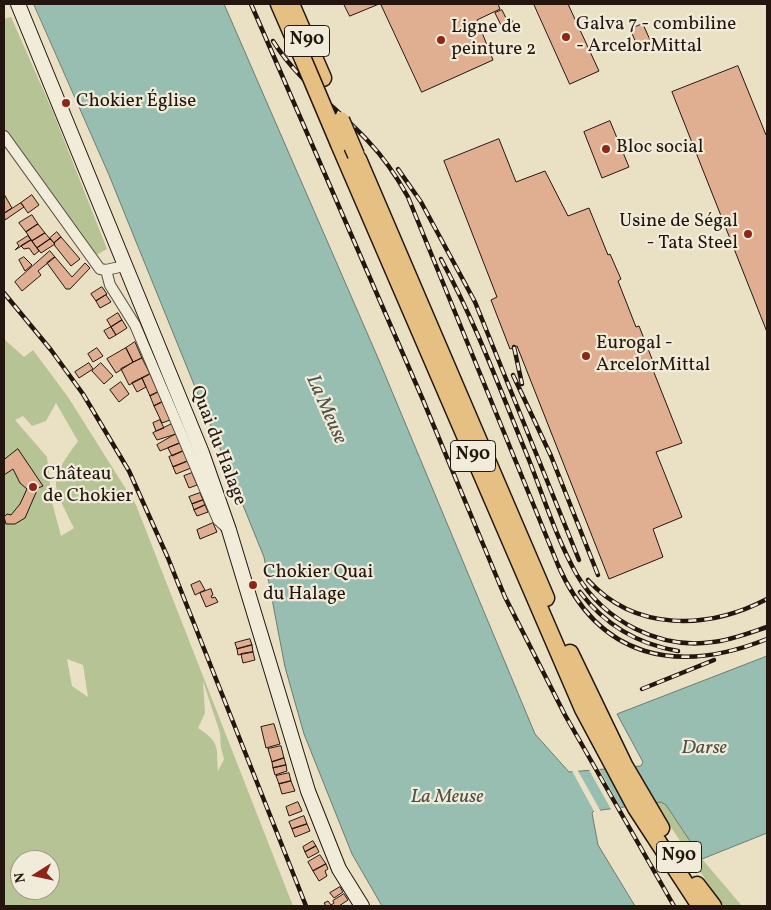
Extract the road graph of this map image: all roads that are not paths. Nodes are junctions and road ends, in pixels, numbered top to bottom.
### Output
1 (18, 4) edge
2 (279, 4) edge
3 (292, 4) edge
4 (4, 136) edge
5 (124, 266) junction
6 (106, 270) junction
7 (229, 530) junction
8 (618, 765) junction
9 (642, 807) junction
10 (362, 906) edge
11 (700, 906) edge
12 (713, 906) edge

1 - 5 main road, Quai du Halage
2 - 8 highway, N90, bridge
3 - 8 highway, N90, bridge
4 - 6 street
5 - 6 street
5 - 7 main road, Quai du Halage
6 - 7 street
7 - 10 main road, Quai du Halage
8 - 9 highway, N90
9 - 11 highway, N90
9 - 12 highway, N90

